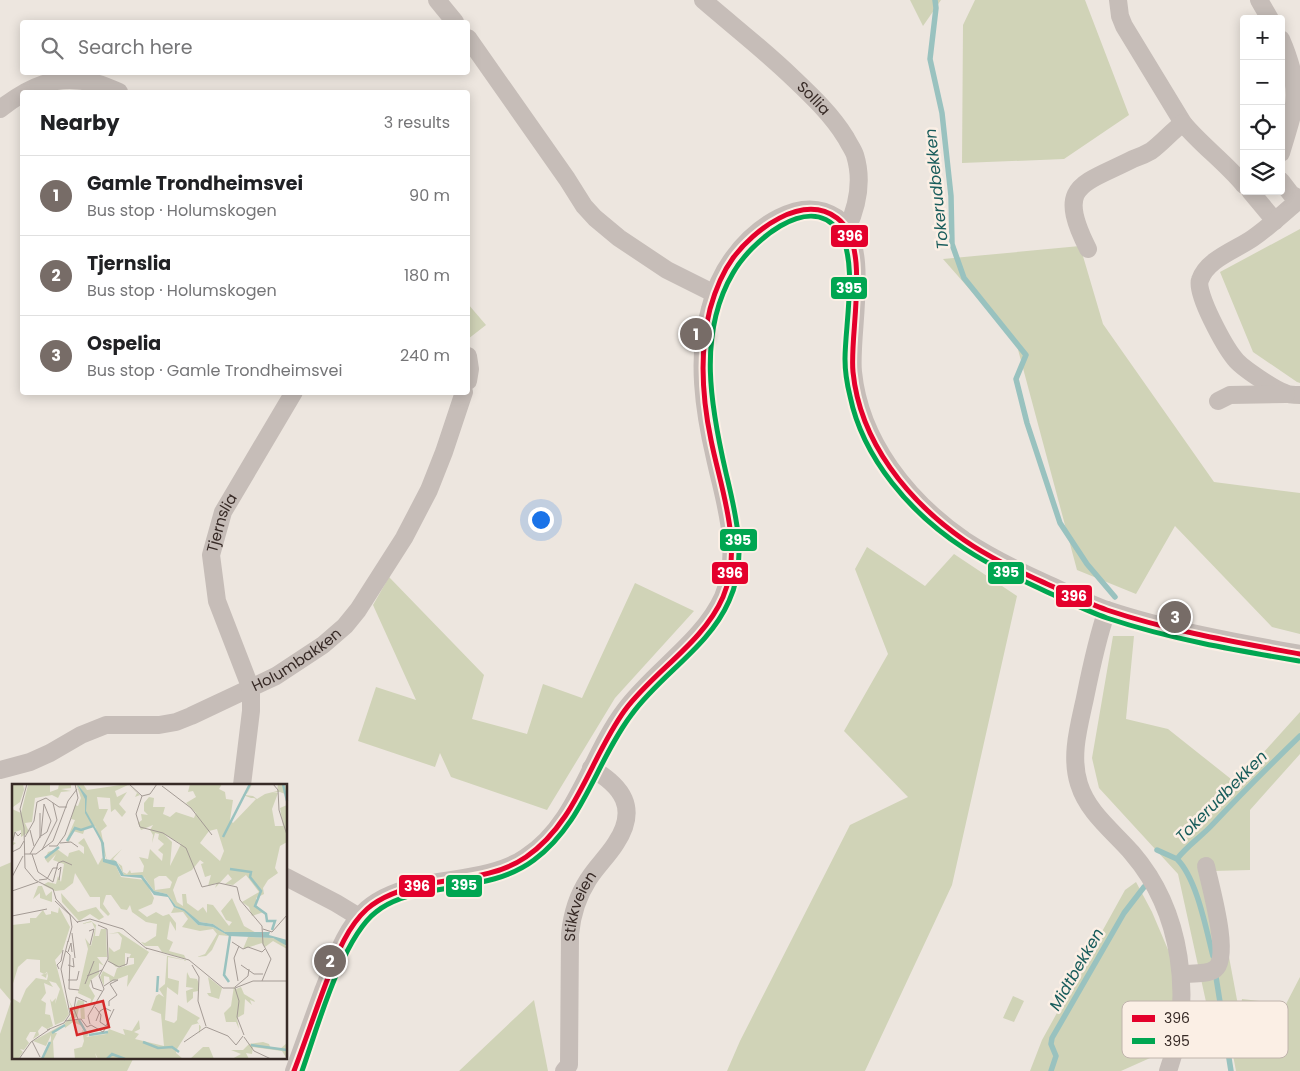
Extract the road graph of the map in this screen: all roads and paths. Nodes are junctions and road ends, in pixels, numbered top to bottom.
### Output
1 (436, 0) edge
2 (703, 0) edge
3 (1118, 0) edge
4 (1259, 0) edge
5 (1268, 15) edge
6 (453, 20) edge
7 (470, 41) edge
8 (1285, 48) edge
9 (27, 90) edge
10 (113, 90) edge
11 (20, 94) edge
12 (0, 109) edge
13 (1183, 123) junction
14 (1282, 150) edge
15 (1240, 181) edge
16 (1285, 187) edge
17 (1253, 195) edge
18 (1300, 199) edge
19 (1275, 221) junction
20 (847, 229) junction
21 (1088, 249) dead end
22 (715, 294) junction
23 (292, 395) edge
24 (463, 395) edge
25 (1293, 395) edge
26 (1218, 401) dead end
27 (1107, 610) junction
28 (1300, 654) edge
29 (251, 689) junction
30 (591, 768) junction
31 (0, 770) edge
32 (242, 784) edge
33 (1206, 866) dead end
34 (288, 878) edge
35 (358, 917) junction
36 (1181, 974) junction
37 (1182, 1001) edge
38 (1171, 1058) edge
39 (294, 1071) edge
40 (564, 1071) edge
41 (1168, 1071) edge

1 - 6 street
2 - 20 street, Sollia
3 - 13 street
4 - 5 street
7 - 22 street
8 - 14 street
9 - 10 street
11 - 12 street
13 - 15 street
13 - 21 street
16 - 18 street
17 - 19 street
18 - 19 street
19 - 25 street
20 - 22 street
20 - 27 street
22 - 30 street
23 - 29 street, Tjernslia
24 - 29 street, Holumbakken
25 - 26 street
27 - 28 street
27 - 36 street
29 - 31 street, Holumbakken
29 - 32 street, Tjernslia
30 - 35 street
30 - 40 street, Stikkveien
33 - 36 street
34 - 35 street
35 - 39 street
36 - 37 street
38 - 41 street

